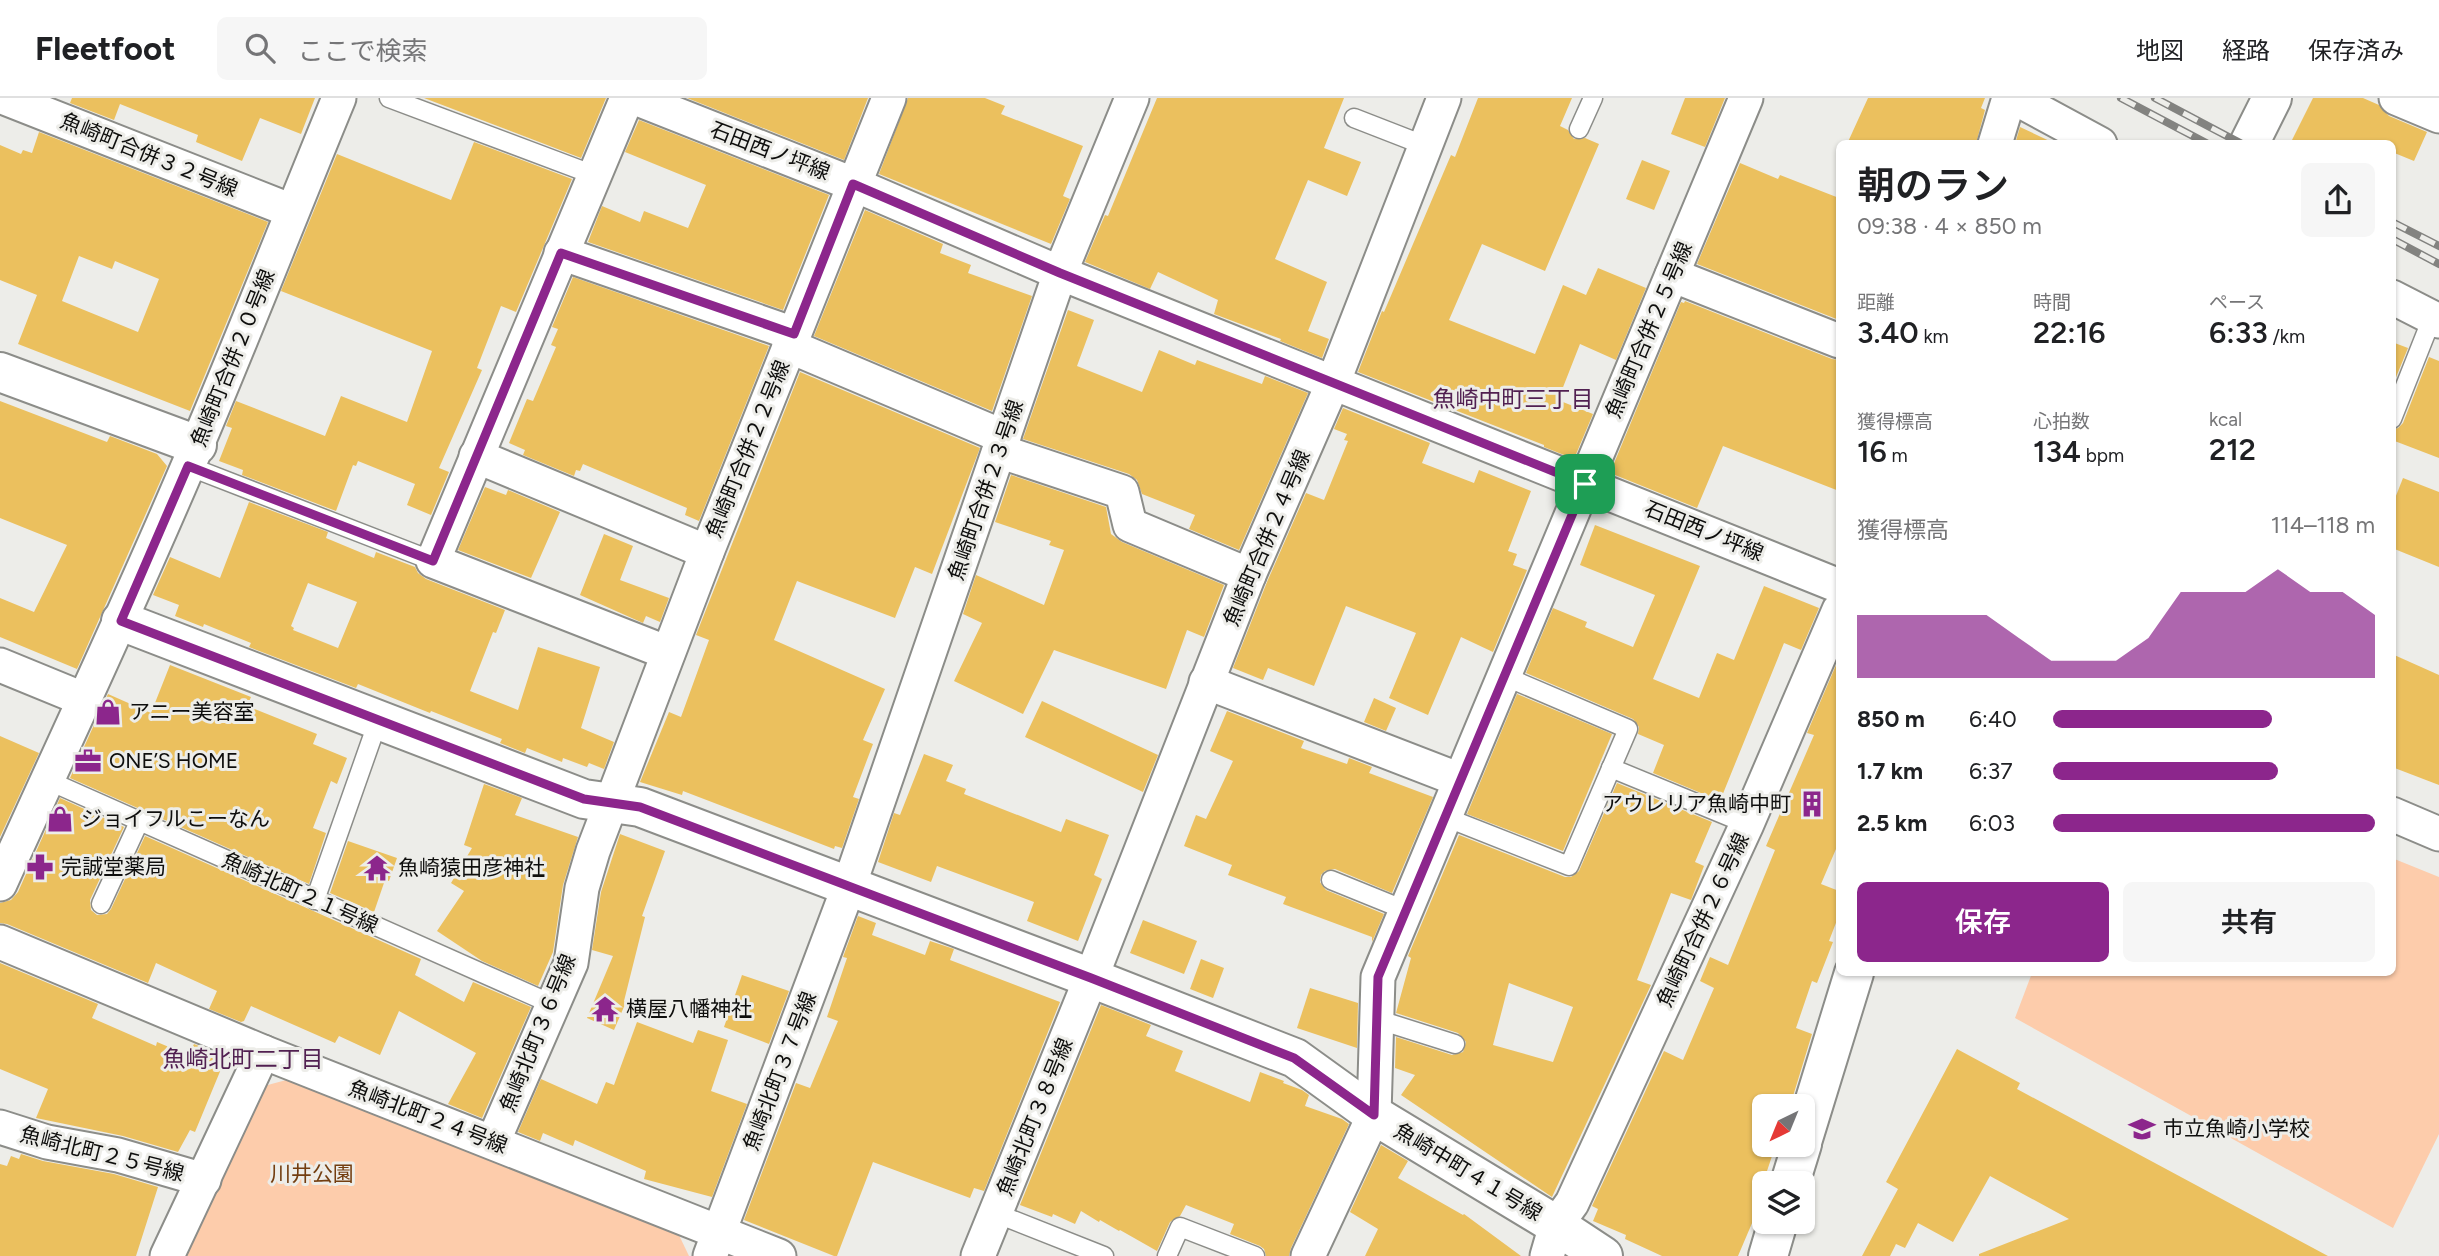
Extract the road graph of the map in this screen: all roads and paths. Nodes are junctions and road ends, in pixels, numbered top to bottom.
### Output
1 (5, 98) edge
2 (339, 98) edge
3 (389, 98) edge
4 (627, 98) edge
5 (635, 98) edge
6 (889, 98) edge
7 (1132, 98) edge
8 (1444, 98) edge
9 (1593, 98) edge
10 (1746, 98) edge
11 (2012, 98) edge
12 (2272, 98) edge
13 (2396, 98) edge
14 (2439, 116) edge
15 (1354, 118) dead end
16 (1579, 130) dead end
17 (1996, 140) edge
18 (2092, 140) edge
19 (2251, 140) edge
20 (1426, 146) junction
21 (594, 175) junction
22 (853, 184) junction
23 (292, 211) junction
24 (561, 253) junction
25 (1060, 273) junction
26 (1672, 275) junction
27 (2396, 299) edge
28 (2436, 319) edge
29 (791, 340) junction
30 (1836, 340) edge
31 (0, 372) edge
32 (1333, 383) junction
33 (2396, 410) edge
34 (1001, 444) junction
35 (193, 456) junction
36 (476, 456) junction
37 (1585, 484) junction
38 (707, 552) junction
39 (433, 561) junction
40 (1249, 575) junction
41 (1836, 585) edge
42 (1836, 617) edge
43 (121, 621) junction
44 (668, 653) junction
45 (0, 665) edge
46 (1504, 676) junction
47 (1206, 682) junction
48 (83, 699) junction
49 (378, 721) junction
50 (1611, 768) junction
51 (47, 780) junction
52 (1460, 780) junction
53 (612, 801) junction
54 (2396, 816) edge
55 (1445, 817) junction
56 (139, 822) junction
57 (1747, 824) junction
58 (2439, 834) edge
59 (1331, 880) dead end
60 (0, 884) edge
61 (849, 886) junction
62 (315, 900) junction
63 (101, 904) dead end
64 (1405, 910) junction
65 (0, 942) edge
66 (1853, 976) edge
67 (1091, 978) junction
68 (554, 1005) junction
69 (1376, 1018) junction
70 (1455, 1044) dead end
71 (263, 1052) junction
72 (1815, 1100) edge
73 (1374, 1115) junction
74 (0, 1127) edge
75 (493, 1142) junction
76 (204, 1180) junction
77 (995, 1213) junction
78 (1775, 1234) edge
79 (1551, 1240) edge
80 (715, 1245) edge
81 (167, 1256) edge
82 (779, 1256) edge
83 (978, 1256) edge
84 (1104, 1256) edge
85 (1167, 1256) edge
86 (1255, 1256) edge
87 (1308, 1256) edge
88 (1602, 1256) edge
89 (1768, 1256) edge

1 - 23 street, 魚崎町合併３２号線
2 - 23 street, 魚崎町合併２０号線
3 - 21 lane
4 - 21 street
5 - 22 street, 石田西ノ坪線
6 - 22 street, 魚崎町合併２２号線
7 - 25 street, 魚崎町合併２３号線
8 - 20 street, 魚崎町合併２４号線
9 - 16 lane
10 - 26 street, 魚崎町合併２５号線
11 - 17 street
11 - 18 street
12 - 19 street
13 - 14 street
15 - 20 lane
20 - 32 street, 魚崎町合併２４号線
21 - 24 street
22 - 25 street, 石田西ノ坪線
22 - 29 street, 魚崎町合併２２号線
23 - 35 street, 魚崎町合併２０号線
24 - 29 street
24 - 36 street
25 - 32 street, 石田西ノ坪線
25 - 34 street, 魚崎町合併２３号線
26 - 30 street
26 - 37 street, 魚崎町合併２５号線
27 - 28 street
28 - 33 lane
29 - 34 street
29 - 38 street, 魚崎町合併２２号線
31 - 35 street
32 - 37 street, 石田西ノ坪線
32 - 40 street, 魚崎町合併２４号線
34 - 40 street
34 - 61 street, 魚崎町合併２３号線
35 - 39 lane
35 - 43 street, 魚崎町合併２０号線
36 - 38 street
36 - 39 street
37 - 41 street, 石田西ノ坪線
37 - 46 street, 魚崎町合併２５号線
38 - 44 street, 魚崎町合併２２号線
39 - 44 street
40 - 47 street, 魚崎町合併２４号線
42 - 57 street, 魚崎町合併２６号線
43 - 48 street, 魚崎町合併２０号線
43 - 49 street, 魚崎中町４１号線
44 - 53 street, 魚崎町合併２２号線
45 - 48 street
46 - 50 lane
46 - 52 street, 魚崎町合併２５号線
47 - 52 street
47 - 67 street, 魚崎町合併２４号線
48 - 51 street, 魚崎町合併２０号線
49 - 53 street, 魚崎中町４１号線
49 - 62 lane
50 - 55 lane
50 - 57 lane
51 - 56 lane, 魚崎北町２１号線
51 - 60 street, 魚崎町合併２０号線
52 - 55 street, 魚崎町合併２５号線
53 - 61 street, 魚崎中町４１号線
53 - 68 street, 魚崎北町３６号線
54 - 58 street
55 - 64 street, 魚崎町合併２５号線
56 - 62 lane, 魚崎北町２１号線
56 - 63 lane
57 - 79 street, 魚崎町合併２６号線
59 - 64 lane
61 - 67 street, 魚崎中町４１号線
61 - 80 street, 魚崎北町３７号線
62 - 68 lane, 魚崎北町２１号線
64 - 69 street, 魚崎町合併２５号線
65 - 71 street, 魚崎北町２４号線
66 - 72 street
67 - 73 street, 魚崎中町４１号線
67 - 77 street, 魚崎北町３８号線
68 - 75 street, 魚崎北町３６号線
69 - 70 lane
69 - 73 street, 魚崎町合併２５号線
71 - 75 street, 魚崎北町２４号線
71 - 76 street
73 - 79 street, 魚崎中町４１号線
73 - 87 street
74 - 76 street, 魚崎北町２５号線
75 - 80 street, 魚崎北町２４号線
76 - 81 street
77 - 83 street, 魚崎北町３８号線
77 - 84 lane
78 - 89 street
79 - 88 street, 魚崎中町４１号線
80 - 82 street, 魚崎北町２４号線
85 - 86 lane

